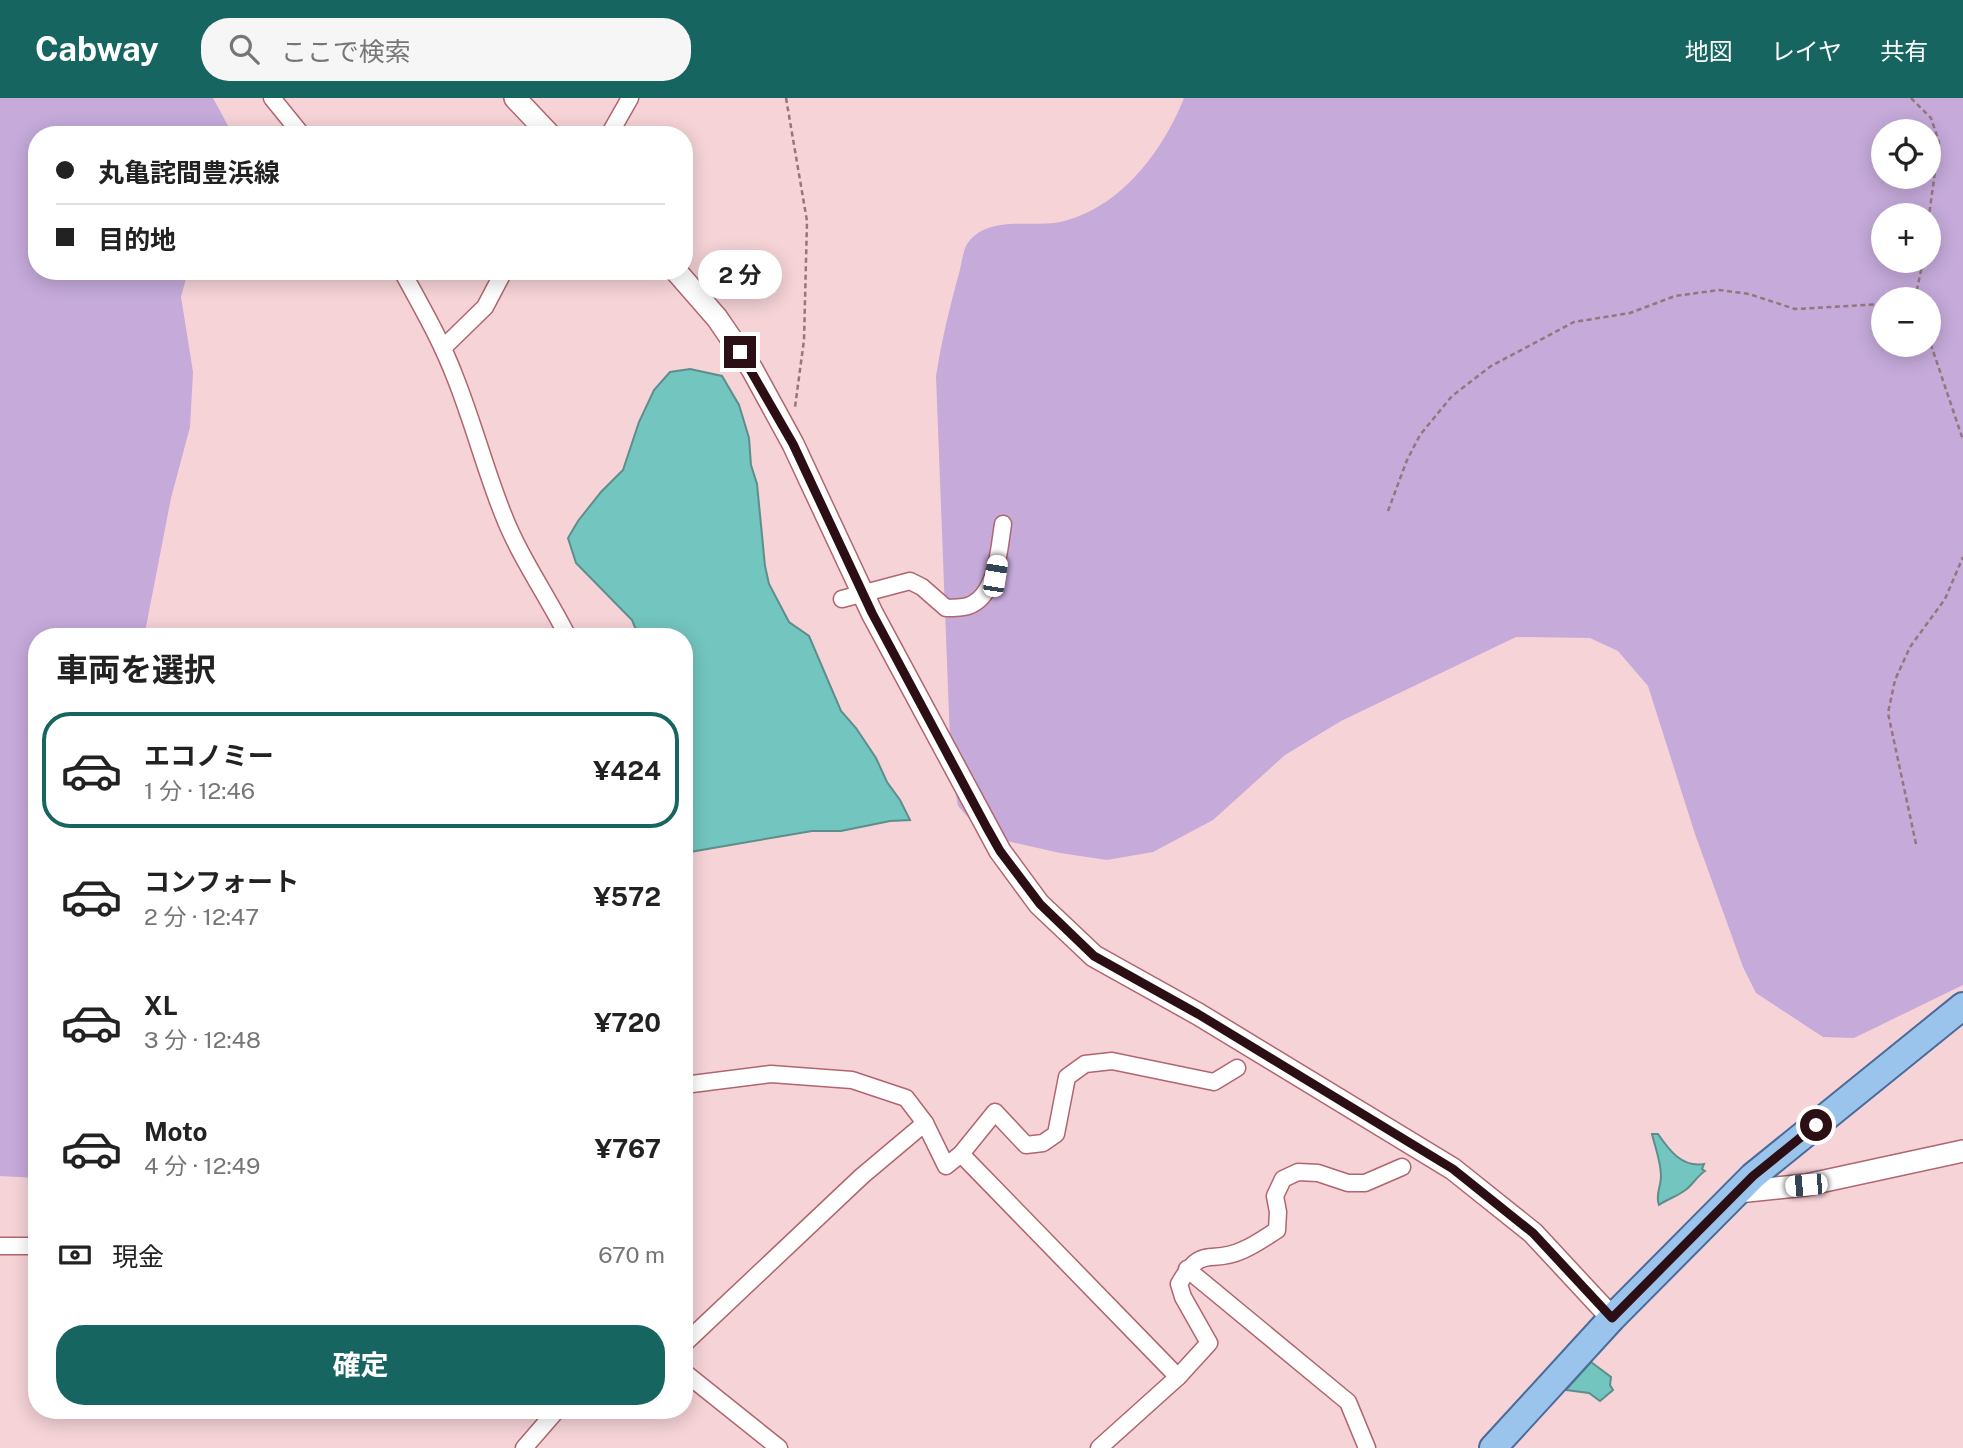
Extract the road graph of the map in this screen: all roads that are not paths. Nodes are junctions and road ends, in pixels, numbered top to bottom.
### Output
1 (271, 98) edge
2 (515, 98) edge
3 (630, 98) edge
4 (294, 126) edge
5 (541, 126) edge
6 (614, 126) edge
7 (407, 280) edge
8 (499, 280) edge
9 (684, 280) edge
10 (443, 348) junction
11 (1003, 524) dead end
12 (852, 596) junction
13 (564, 628) edge
14 (1963, 1006) edge
15 (1237, 1068) dead end
16 (693, 1084) edge
17 (925, 1123) junction
18 (1963, 1151) edge
19 (961, 1154) junction
20 (1402, 1167) dead end
21 (1738, 1192) junction
22 (0, 1246) edge
23 (28, 1246) edge
24 (1187, 1269) junction
25 (1612, 1318) junction
26 (693, 1336) edge
27 (1178, 1377) junction
28 (693, 1379) edge
29 (549, 1419) edge
30 (524, 1448) edge
31 (779, 1448) edge
32 (1099, 1448) edge
33 (1367, 1448) edge
34 (1493, 1448) edge

1 - 4 street
2 - 5 street
3 - 6 street
7 - 10 street
8 - 10 street
9 - 12 street
10 - 13 street
11 - 12 street
12 - 25 street
14 - 21 main road
15 - 19 street
16 - 17 street
17 - 19 street
17 - 26 street
18 - 21 street
19 - 27 street
20 - 24 street
21 - 25 main road
22 - 23 street
24 - 27 street
24 - 33 street
25 - 34 main road
27 - 32 street
28 - 31 street
29 - 30 street

